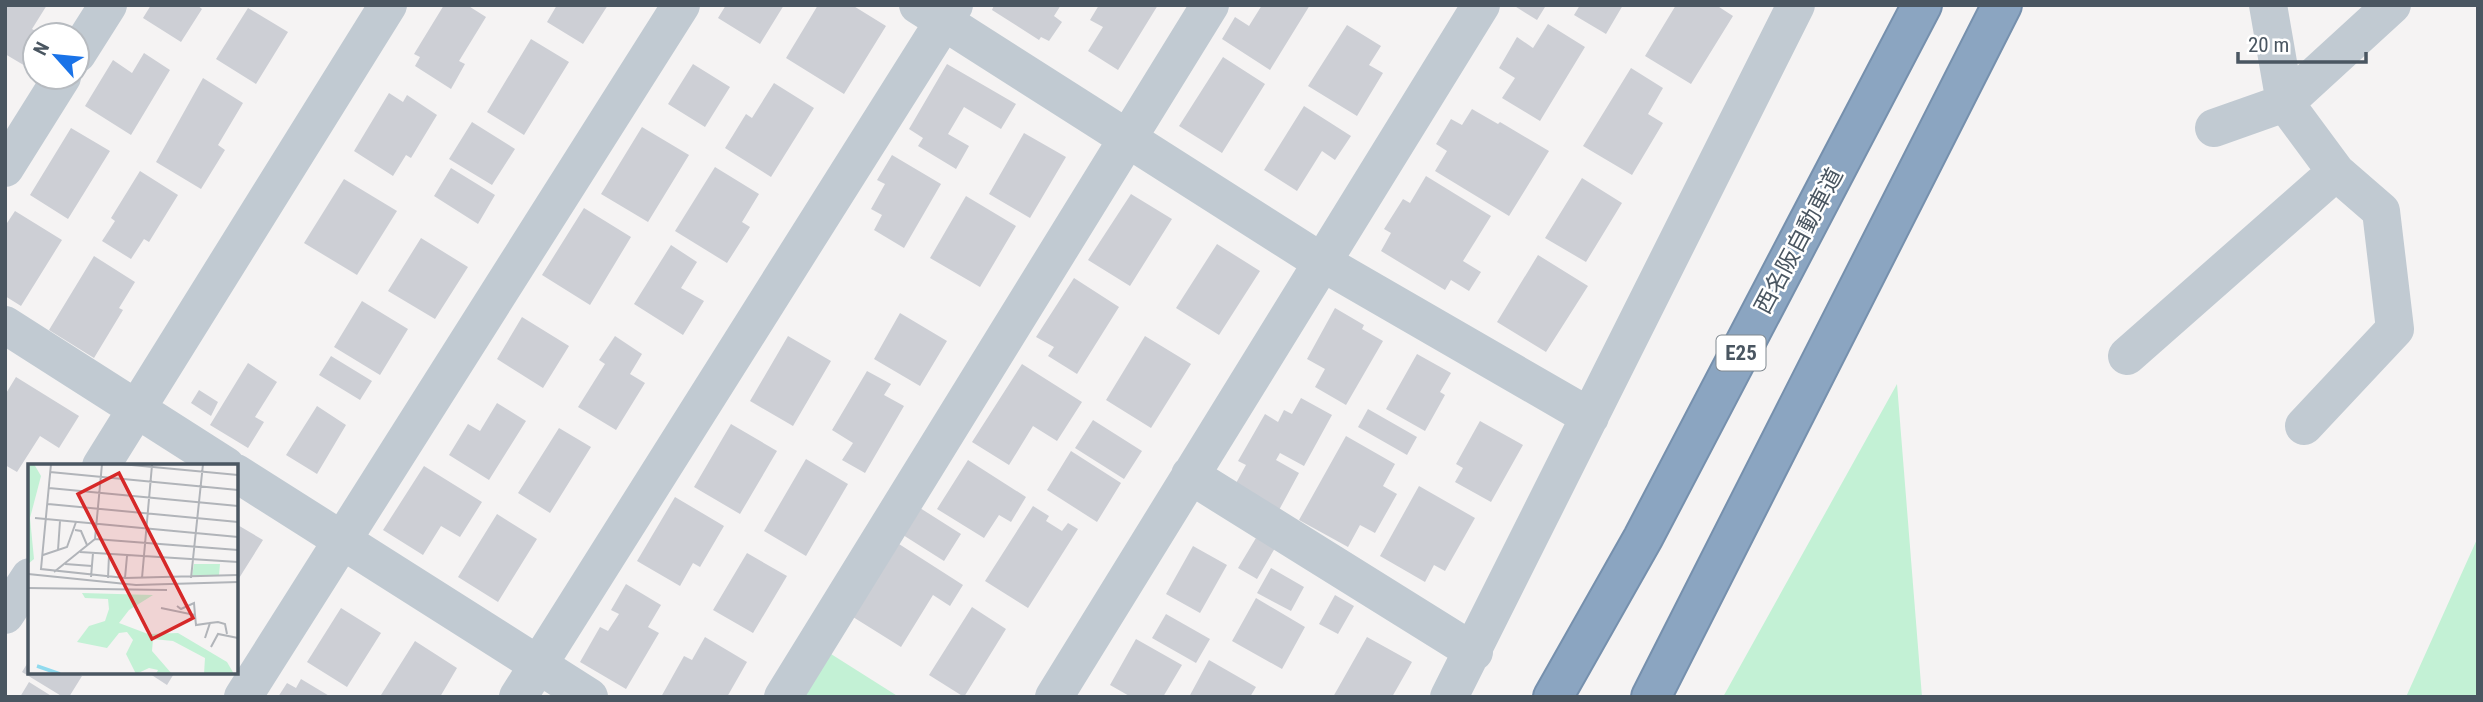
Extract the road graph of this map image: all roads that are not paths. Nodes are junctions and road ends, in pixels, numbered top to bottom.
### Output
1 (107, 5) edge
2 (388, 5) edge
3 (681, 5) edge
4 (1210, 5) edge
5 (1482, 5) edge
6 (1796, 5) edge
7 (1922, 5) edge
8 (2002, 5) edge
9 (2268, 5) edge
10 (2392, 5) edge
11 (939, 11) edge
12 (91, 31) edge
13 (53, 91) edge
14 (2285, 103) junction
15 (2214, 128) dead end
16 (1128, 137) junction
17 (5, 168) edge
18 (2336, 172) junction
19 (1320, 261) junction
20 (5, 325) edge
21 (2127, 356) dead end
22 (138, 410) junction
23 (1590, 418) junction
24 (2304, 426) dead end
25 (102, 464) edge
26 (223, 464) edge
27 (238, 473) edge
28 (1190, 475) junction
29 (341, 539) junction
30 (28, 580) edge
31 (5, 615) edge
32 (1474, 652) junction
33 (539, 665) junction
34 (243, 697) edge
35 (518, 697) edge
36 (589, 697) edge
37 (783, 697) edge
38 (1054, 697) edge
39 (1449, 697) edge
40 (1553, 697) edge
41 (1651, 697) edge

1 - 12 street
2 - 22 street
3 - 29 street
4 - 16 street
5 - 19 street
6 - 23 street
7 - 40 highway, 西名阪自動車道 / E25
8 - 41 highway
9 - 14 street
10 - 14 street
11 - 16 street
11 - 33 street
13 - 17 street
14 - 15 street
14 - 18 street
16 - 19 street
16 - 37 street
18 - 21 street
18 - 24 street
19 - 23 street
19 - 28 street
20 - 22 street
22 - 25 street
22 - 26 street
23 - 32 street
27 - 29 street
28 - 32 street
28 - 38 street
29 - 33 street
29 - 34 street
30 - 31 street
32 - 39 street
33 - 35 street
33 - 36 street

